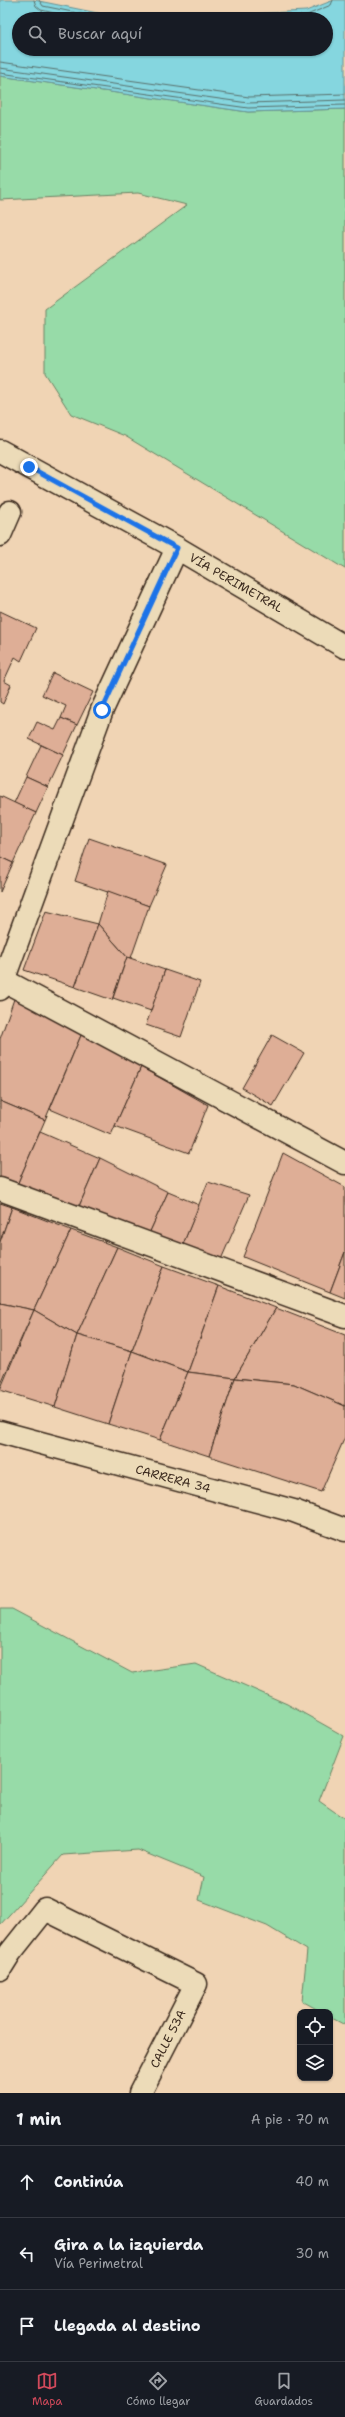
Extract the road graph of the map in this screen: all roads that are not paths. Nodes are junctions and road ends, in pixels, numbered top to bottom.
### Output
1 (0, 451) edge
2 (10, 512) dead end
3 (0, 535) edge
4 (177, 548) junction
5 (345, 647) edge
6 (6, 955) edge
7 (2, 985) edge
8 (345, 1162) edge
9 (0, 1189) edge
10 (345, 1316) edge
11 (0, 1432) edge
12 (345, 1530) edge
13 (0, 1969) edge
14 (140, 2093) edge

1 - 4 street, VÍA PERIMETRAL
2 - 3 street
4 - 5 street, VÍA PERIMETRAL
4 - 6 street
6 - 7 street
7 - 8 street
9 - 10 street
11 - 12 street, CARRERA 34
13 - 14 street, CALLE 53A

